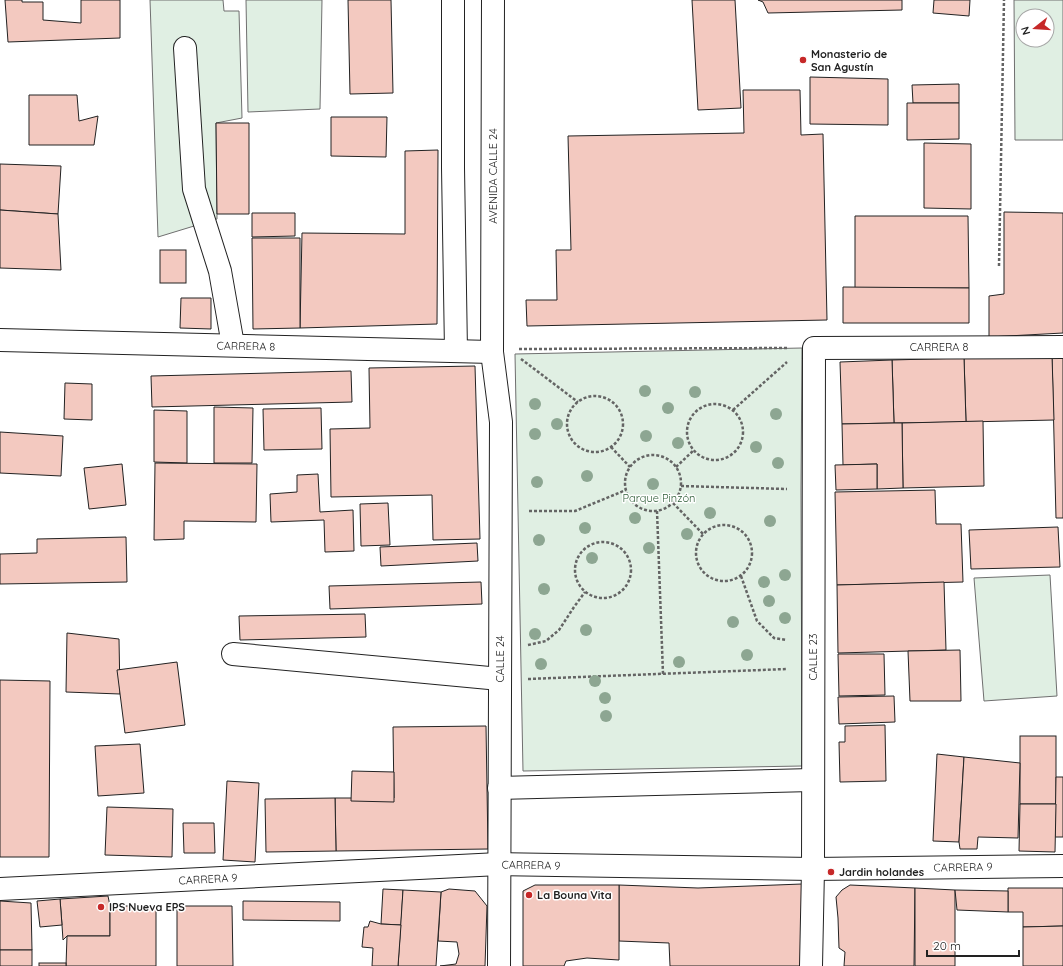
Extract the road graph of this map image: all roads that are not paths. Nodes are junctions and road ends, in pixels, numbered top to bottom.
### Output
1 (453, 0) edge
2 (493, 0) edge
3 (185, 48) dead end
4 (0, 340) edge
5 (233, 345) junction
6 (1063, 347) edge
7 (808, 348) joint
8 (500, 350) junction
9 (456, 351) junction
10 (233, 654) dead end
11 (500, 679) junction
12 (812, 780) junction
13 (499, 788) junction
14 (499, 864) junction
15 (1063, 866) edge
16 (813, 868) junction
17 (0, 889) edge
18 (499, 966) edge
19 (811, 966) edge

1 - 9 street
2 - 8 street, AVENIDA CALLE 24
3 - 5 street
4 - 5 street, CARRERA 8
5 - 9 street, CARRERA 8
6 - 7 street, CARRERA 8
7 - 12 street, CALLE 23
8 - 9 street, CARRERA 8
8 - 11 street, CALLE 24
10 - 11 street
11 - 13 street, CALLE 24
12 - 13 street
12 - 16 street, CALLE 23
13 - 14 street, CALLE 24
14 - 16 street, CARRERA 9
14 - 17 street, CARRERA 9
14 - 18 street, CALLE 24
15 - 16 street, CARRERA 9
16 - 19 street, CALLE 23

